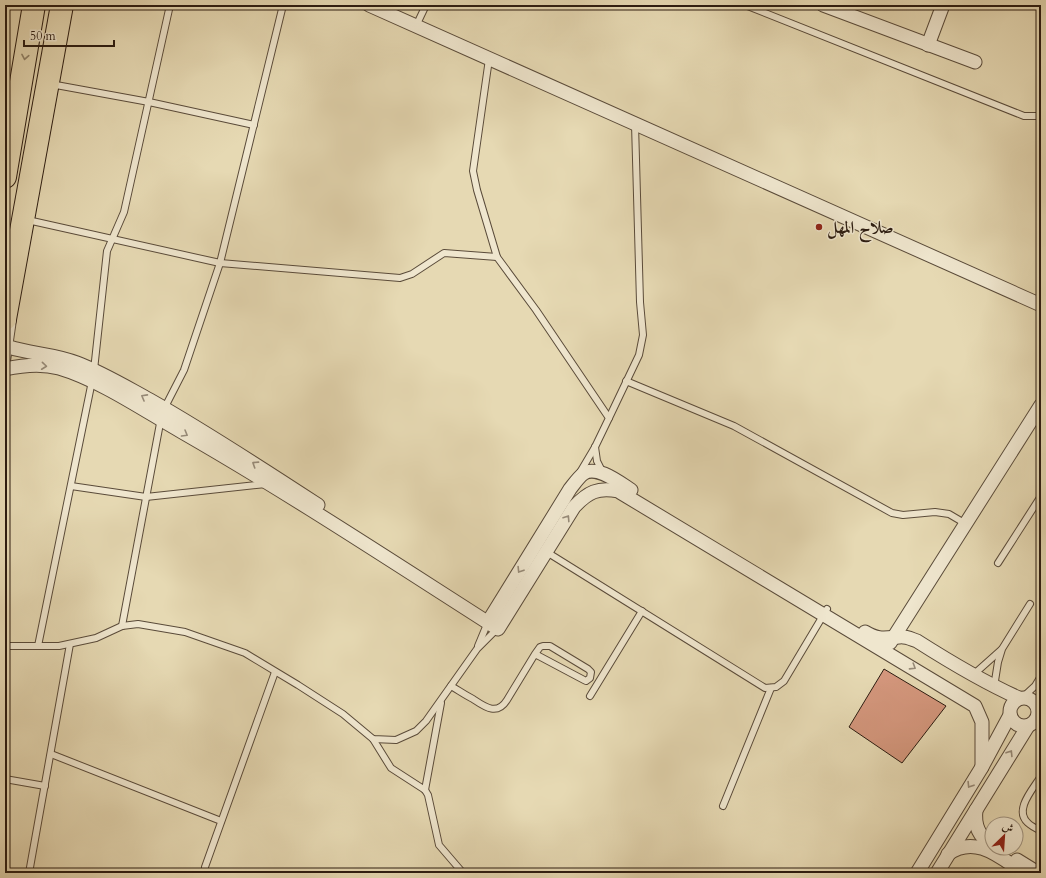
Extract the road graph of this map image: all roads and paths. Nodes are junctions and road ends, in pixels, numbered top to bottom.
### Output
1 (62, 5) edge
2 (170, 5) edge
3 (283, 5) edge
4 (369, 5) edge
5 (426, 5) edge
6 (746, 5) edge
7 (943, 5) edge
8 (830, 6) edge
9 (32, 7) edge
10 (416, 26) junction
11 (928, 45) junction
12 (52, 59) junction
13 (489, 59) junction
14 (975, 62) dead end
15 (56, 84) junction
16 (55, 94) dead end
17 (149, 102) junction
18 (1041, 116) edge
19 (635, 124) junction
20 (254, 125) junction
21 (6, 171) edge
22 (33, 213) dead end
23 (32, 221) junction
24 (30, 228) dead end
25 (112, 239) junction
26 (497, 257) junction
27 (220, 263) junction
28 (1040, 305) edge
29 (10, 317) edge
30 (9, 347) junction
31 (5, 371) edge
32 (93, 375) junction
33 (626, 381) junction
34 (1041, 405) edge
35 (162, 414) junction
36 (609, 418) junction
37 (595, 447) junction
38 (603, 472) junction
39 (275, 482) junction
40 (71, 486) junction
41 (570, 489) junction
42 (146, 497) junction
43 (1040, 500) edge
44 (966, 524) junction
45 (541, 548) junction
46 (998, 563) dead end
47 (1030, 604) dead end
48 (642, 611) junction
49 (825, 611) junction
50 (495, 622) junction
51 (122, 626) junction
52 (893, 638) junction
53 (70, 644) junction
54 (5, 646) edge
55 (38, 646) junction
56 (477, 649) junction
57 (1002, 649) junction
58 (884, 651) junction
59 (535, 654) junction
60 (275, 672) junction
61 (972, 675) junction
62 (1041, 676) edge
63 (451, 686) junction
64 (994, 687) junction
65 (771, 688) junction
66 (590, 696) dead end
67 (1020, 698) junction
68 (442, 699) junction
69 (1040, 708) edge
70 (1010, 715) junction
71 (1028, 726) junction
72 (373, 739) junction
73 (51, 754) junction
74 (982, 767) junction
75 (1041, 776) edge
76 (5, 779) edge
77 (45, 786) junction
78 (426, 790) junction
79 (723, 806) dead end
80 (976, 810) junction
81 (221, 821) junction
82 (1041, 831) edge
83 (984, 838) edge
84 (948, 854) junction
85 (1010, 856) edge
86 (205, 867) dead end
87 (29, 873) edge
88 (463, 873) edge
89 (917, 873) edge
90 (936, 873) edge
91 (1024, 873) edge
92 (1038, 873) edge

1 - 12 highway
2 - 17 lane
3 - 20 lane
4 - 10 street
5 - 10 lane
6 - 18 lane
7 - 11 street
8 - 11 street
9 -> 21 highway
10 - 13 street
11 - 14 street
12 - 15 lane
12 - 29 highway
13 - 19 street
13 - 26 lane
15 - 16 lane
15 - 17 lane
17 - 20 lane
17 - 25 lane
19 - 28 street
19 - 33 lane
20 - 27 lane
22 - 23 lane
23 - 24 lane
23 - 25 lane
25 - 27 lane
25 - 32 lane
26 - 27 lane
26 - 36 lane
27 - 35 lane
29 - 30 lane
30 - 31 lane
30 - 32 street
31 -> 32 street
32 - 35 street
32 - 40 lane
33 - 36 lane
33 - 44 lane
34 - 44 street
35 - 39 street
35 - 42 lane
36 - 37 lane
37 - 38 lane
37 - 41 lane
38 - 41 street
38 - 49 street
39 - 42 lane
39 - 50 street
40 - 42 lane
40 - 55 lane
41 - 45 street
42 - 51 lane
43 - 46 lane
44 - 52 street
45 - 48 lane
45 -> 49 street
45 - 50 street
47 - 57 lane
48 - 65 lane
48 - 66 lane
49 - 52 street
49 - 58 street
49 - 65 lane
50 - 56 lane
50 - 56 lane
51 - 53 lane
51 - 60 lane
52 - 58 street
52 - 61 street
53 - 55 lane
53 - 73 lane
54 - 55 lane
56 - 63 lane
57 - 61 lane
57 - 64 lane
58 -> 74 street
59 - 59 lane
59 - 63 lane
60 - 72 lane
60 - 81 lane
61 - 64 street
62 - 67 lane
63 - 68 lane
64 - 67 street
65 - 79 lane
67 - 69 street
67 - 70 street
68 - 72 lane
68 - 78 lane
69 - 71 street
70 - 71 street
70 - 74 street
80 -> 71 street
72 - 78 lane
73 - 77 lane
73 - 81 lane
74 -> 89 street
75 - 82 lane
76 - 77 lane
77 - 87 lane
78 - 88 lane
80 - 83 street
80 - 84 street
81 - 86 lane
84 - 90 street
84 - 91 street
85 - 92 street

